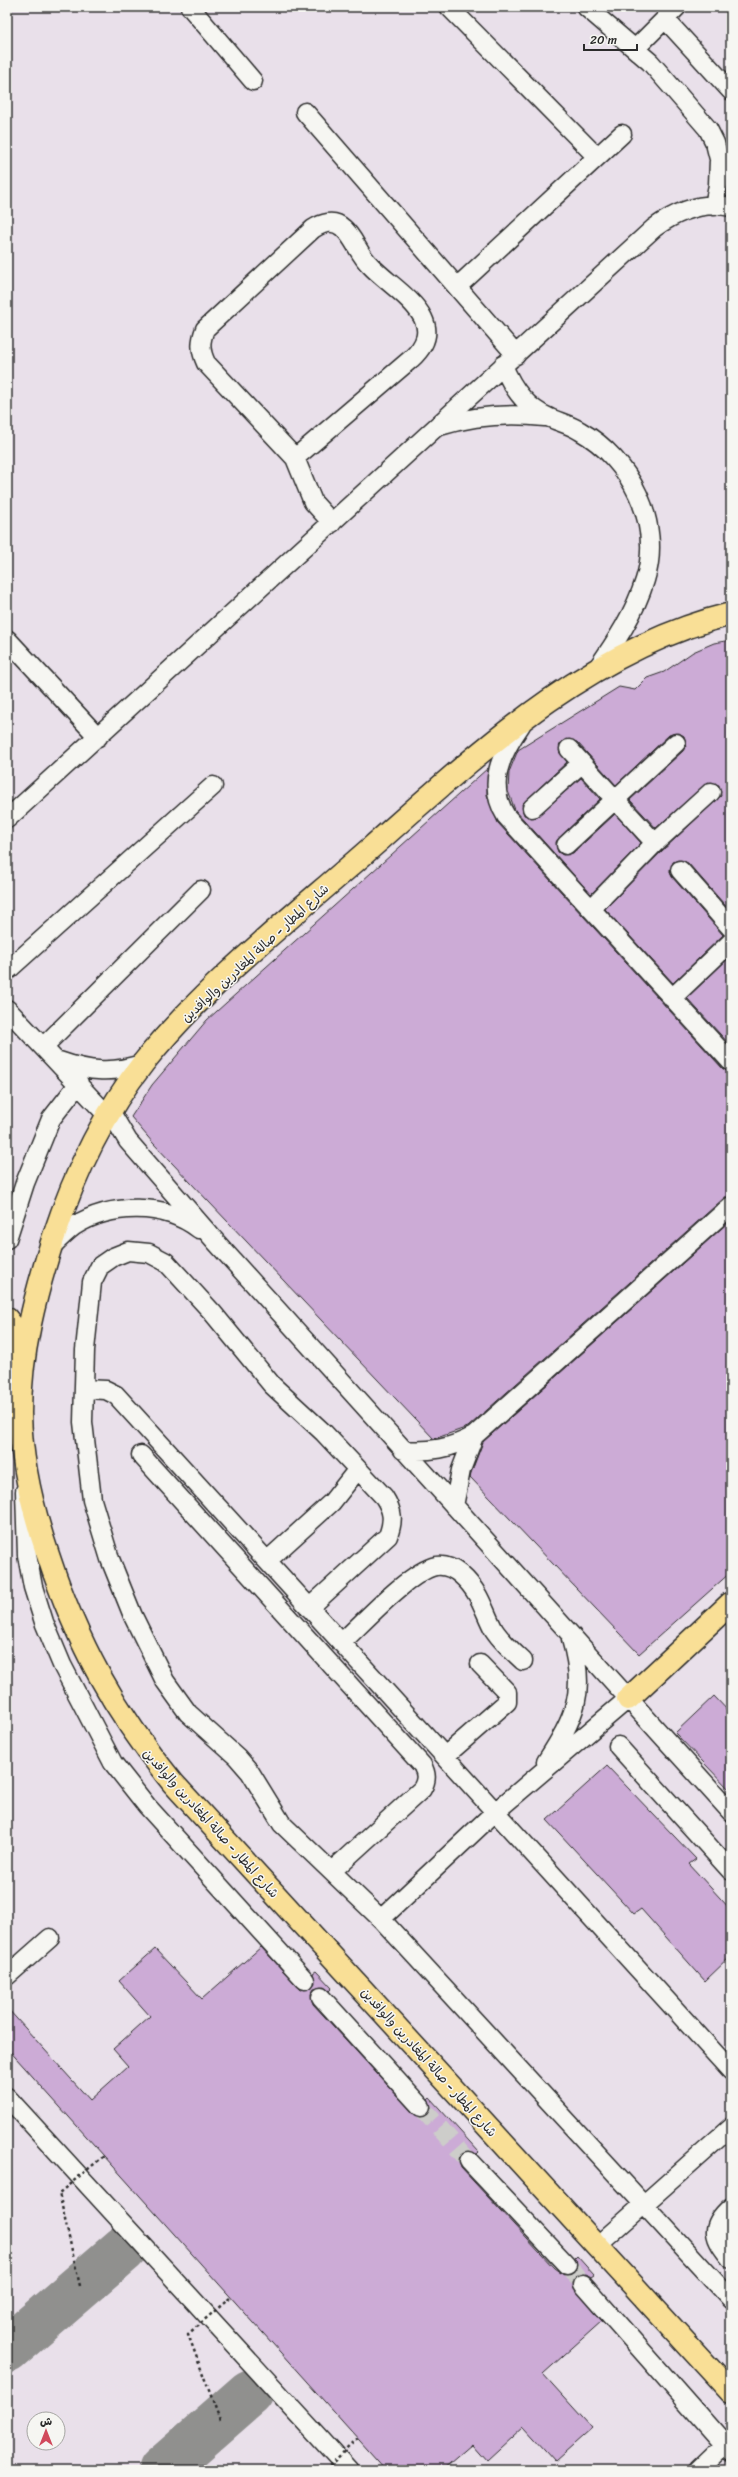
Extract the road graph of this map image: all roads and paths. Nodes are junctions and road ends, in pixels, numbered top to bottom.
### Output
1 (190, 7) edge
2 (449, 7) edge
3 (586, 7) edge
4 (671, 13) edge
5 (635, 49) junction
6 (253, 81) dead end
7 (731, 91) edge
8 (305, 112) dead end
9 (622, 134) dead end
10 (727, 157) edge
11 (597, 158) junction
12 (722, 206) edge
13 (457, 287) junction
14 (510, 360) junction
15 (547, 417) junction
16 (436, 427) junction
17 (295, 458) junction
18 (332, 523) junction
19 (731, 614) edge
20 (7, 639) edge
21 (595, 671) junction
22 (526, 718) junction
23 (98, 737) junction
24 (676, 743) dead end
25 (569, 749) dead end
26 (582, 763) junction
27 (213, 786) dead end
28 (711, 792) dead end
29 (615, 800) junction
30 (532, 808) dead end
31 (7, 818) edge
32 (655, 843) junction
33 (566, 845) dead end
34 (680, 870) dead end
35 (201, 890) dead end
36 (591, 909) junction
37 (731, 928) edge
38 (731, 942) edge
39 (7, 971) edge
40 (672, 998) junction
41 (7, 1009) edge
42 (44, 1046) junction
43 (57, 1060) junction
44 (731, 1062) edge
45 (144, 1063) junction
46 (79, 1083) junction
47 (109, 1113) junction
48 (731, 1206) edge
49 (7, 1239) edge
50 (216, 1242) junction
51 (51, 1247) junction
52 (7, 1319) edge
53 (22, 1384) junction
54 (84, 1389) junction
55 (474, 1436) junction
56 (403, 1450) junction
57 (141, 1455) dead end
58 (23, 1464) junction
59 (358, 1469) junction
60 (454, 1506) junction
61 (267, 1562) junction
62 (731, 1603) edge
63 (310, 1608) junction
64 (570, 1635) junction
65 (341, 1643) junction
66 (523, 1661) dead end
67 (480, 1664) dead end
68 (628, 1700) junction
69 (618, 1746) dead end
70 (445, 1756) junction
71 (536, 1778) junction
72 (495, 1812) junction
73 (731, 1812) edge
74 (332, 1870) junction
75 (731, 1871) edge
76 (381, 1919) junction
77 (50, 1938) dead end
78 (7, 1976) edge
79 (305, 1980) dead end
80 (321, 1997) dead end
81 (731, 2070) edge
82 (7, 2097) edge
83 (421, 2107) tunnel mouth
84 (731, 2128) edge
85 (104, 2156) dead end
86 (469, 2161) tunnel mouth
87 (643, 2204) junction
88 (731, 2207) edge
89 (597, 2246) junction
90 (731, 2259) edge
91 (567, 2265) tunnel mouth
92 (583, 2284) tunnel mouth
93 (80, 2286) dead end
94 (230, 2296) dead end
95 (731, 2299) edge
96 (731, 2392) edge
97 (220, 2420) dead end
98 (358, 2438) dead end
99 (728, 2449) edge
100 (325, 2470) edge
101 (349, 2470) edge
102 (698, 2470) edge

1 - 6 lane
2 - 11 lane
3 - 5 lane
4 - 5 lane
4 - 7 lane
5 - 10 lane
8 - 13 lane
9 - 11 lane
10 - 12 lane
11 - 13 lane
12 - 14 lane
13 - 14 lane
14 - 15 lane
14 - 16 lane
15 - 16 lane
15 - 21 lane
16 - 18 lane
17 - 17 lane
17 - 18 lane
18 - 23 lane
19 - 21 highway, شارع المطار - صالة المغادرين والوافدين
20 - 23 lane
21 - 22 highway, شارع المطار - صالة المغادرين والوافدين
22 - 36 lane
22 - 45 highway, شارع المطار - صالة المغادرين والوافدين
23 - 31 lane
24 - 29 lane
25 - 26 lane
26 - 29 lane
26 - 30 lane
27 - 39 lane
28 - 32 lane
29 - 32 lane
29 - 33 lane
32 - 36 lane
34 - 37 lane
35 - 42 lane
36 - 40 lane
38 - 40 lane
40 - 44 lane
41 - 42 lane
42 - 43 lane
43 - 45 lane
43 - 46 lane
45 - 47 highway, شارع المطار - صالة المغادرين والوافدين
46 - 47 lane
46 - 49 lane
47 - 50 lane
47 - 51 highway, شارع المطار - صالة المغادرين والوافدين
48 - 55 lane
50 - 51 lane
50 - 56 lane
51 - 53 highway, شارع المطار - صالة المغادرين والوافدين
52 - 53 highway
53 - 58 highway, شارع المطار - صالة المغادرين والوافدين
54 - 59 lane
54 - 61 lane
54 - 74 lane
55 - 56 lane
55 - 60 lane
56 - 60 lane
57 - 74 lane
58 - 79 lane
58 - 89 highway, شارع المطار - صالة المغادرين والوافدين
59 - 61 lane
59 - 63 lane
60 - 64 lane
61 - 63 lane
62 - 68 highway
63 - 65 lane
64 - 68 lane
64 - 71 lane
65 - 66 lane
65 - 70 lane
67 - 70 lane
68 - 71 lane
68 - 73 lane
69 - 75 lane
70 - 72 lane
71 - 72 lane
72 - 76 lane
72 - 81 lane
74 - 76 lane
76 - 87 lane
77 - 78 lane
80 - 83 lane
82 - 101 lane
84 - 87 lane
85 - 93 path, bridge
86 - 91 lane
87 - 89 lane
87 - 95 lane
88 - 90 lane
89 - 96 highway, شارع المطار - صالة المغادرين والوافدين
92 - 99 lane
94 - 97 path, bridge
98 - 100 path, bridge
99 - 102 lane

